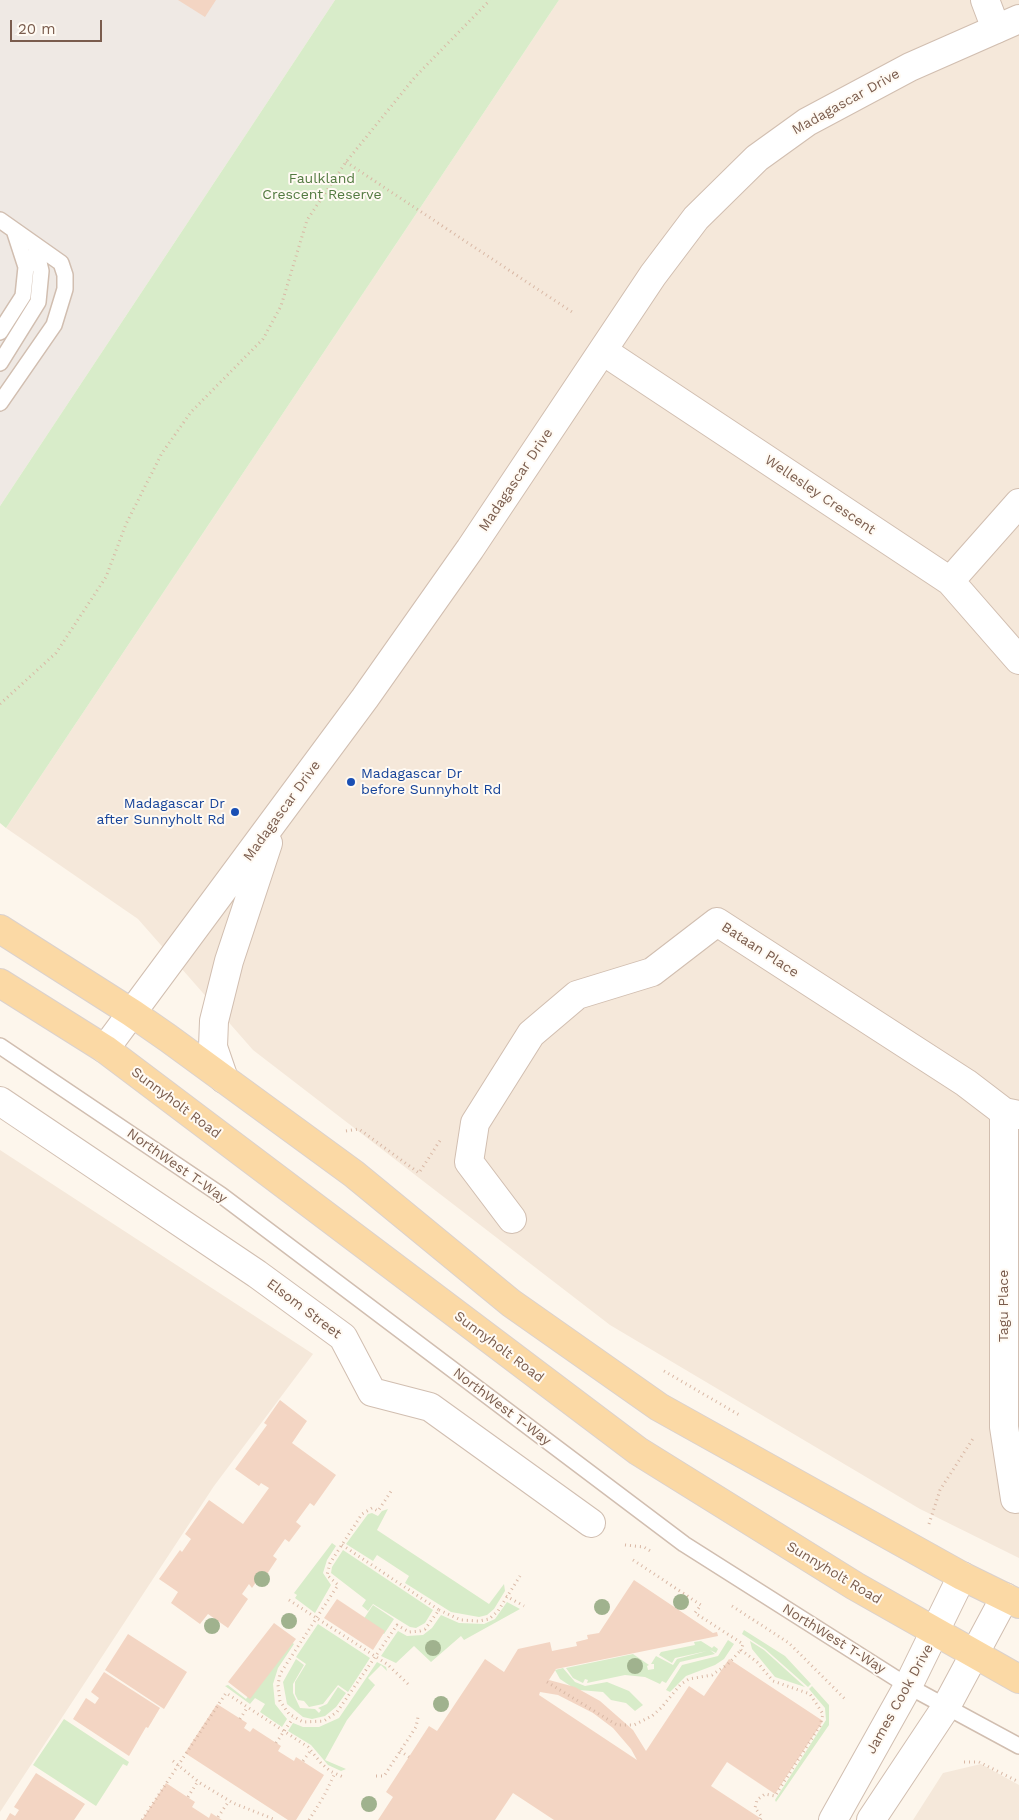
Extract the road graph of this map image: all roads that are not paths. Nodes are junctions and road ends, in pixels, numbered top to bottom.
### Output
1 (985, 0) edge
2 (1008, 24) edge
3 (0, 220) edge
4 (14, 230) junction
5 (35, 245) junction
6 (0, 332) edge
7 (603, 351) junction
8 (0, 363) edge
9 (0, 403) edge
10 (1019, 503) edge
11 (950, 581) junction
12 (1019, 660) edge
13 (276, 818) junction
14 (0, 928) edge
15 (0, 983) edge
16 (132, 1012) junction
17 (0, 1046) edge
18 (105, 1049) junction
19 (224, 1079) junction
20 (0, 1101) edge
21 (1011, 1113) edge
22 (512, 1219) dead end
23 (1017, 1501) edge
24 (590, 1523) dead end
25 (962, 1576) junction
26 (1012, 1601) edge
27 (936, 1633) junction
28 (974, 1654) junction
29 (1019, 1679) edge
30 (908, 1686) junction
31 (946, 1707) junction
32 (1019, 1746) edge
33 (833, 1820) edge
34 (871, 1820) edge

1 - 2 street
2 - 7 street, Madagascar Drive
3 - 4 lane
4 - 5 lane
4 - 6 lane
5 - 8 lane
5 - 9 lane
7 - 11 street, Wellesley Crescent
7 - 13 street, Madagascar Drive
10 - 11 street
11 - 12 street, Wellesley Crescent
13 - 16 street, Madagascar Drive
13 - 19 street
14 - 16 main road
15 - 18 main road, Sunnyholt Road
16 - 18 street, Madagascar Drive
16 - 19 main road
17 - 30 lane, NorthWest T-Way
18 - 27 main road, Sunnyholt Road
19 - 25 main road
20 - 24 street, Elsom Street
21 - 22 street, Bataan Place
21 - 23 street, Tagu Place
25 - 26 main road
25 - 27 street, James Cook Drive
26 - 28 street
27 - 28 main road, Sunnyholt Road
27 - 30 street, James Cook Drive
28 - 29 main road, Sunnyholt Road
28 - 31 street
30 - 31 lane, NorthWest T-Way
30 - 33 street, James Cook Drive
31 - 32 lane, NorthWest T-Way
31 - 34 street

